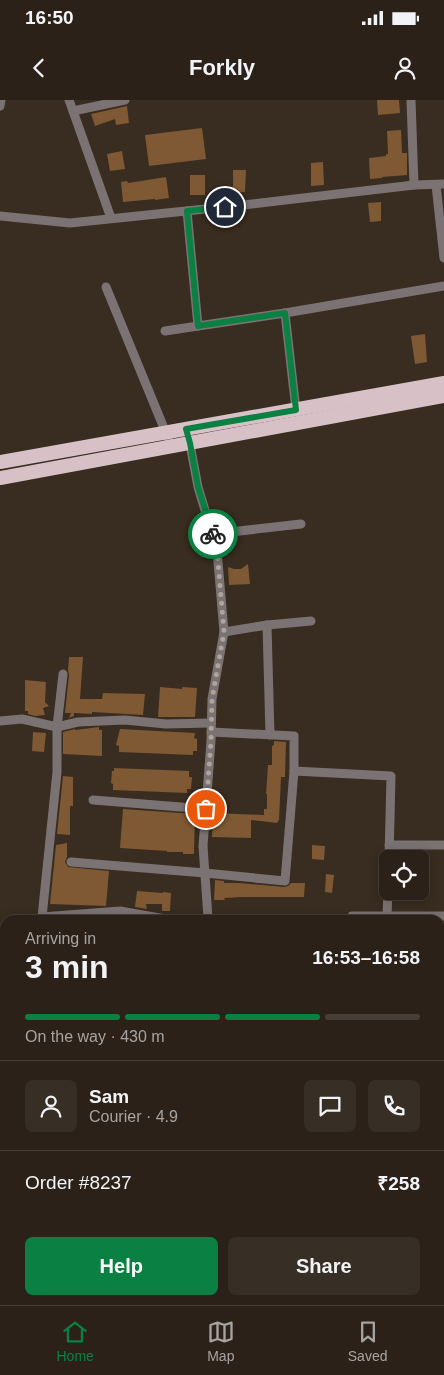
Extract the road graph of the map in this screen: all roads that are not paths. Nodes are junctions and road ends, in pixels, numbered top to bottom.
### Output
1 (1, 100) edge
2 (69, 100) edge
3 (126, 100) edge
4 (411, 100) edge
5 (0, 106) edge
6 (73, 111) junction
7 (440, 184) edge
8 (414, 185) junction
9 (187, 211) junction
10 (0, 216) edge
11 (112, 218) junction
12 (444, 258) edge
13 (444, 286) edge
14 (106, 288) dead end
15 (285, 313) junction
16 (198, 326) junction
17 (165, 331) dead end
18 (444, 383) edge
19 (444, 396) edge
20 (296, 410) junction
21 (188, 436) junction
22 (169, 440) junction
23 (107, 443) junction
24 (42, 455) junction
25 (110, 458) junction
26 (0, 462) edge
27 (45, 470) junction
28 (0, 478) edge
29 (301, 524) dead end
30 (213, 534) junction
31 (311, 621) dead end
32 (267, 625) junction
33 (224, 632) junction
34 (63, 674) dead end
35 (0, 721) edge
36 (57, 727) junction
37 (211, 727) junction
38 (270, 735) junction
39 (294, 771) junction
40 (94, 800) dead end
41 (206, 809) junction
42 (389, 845) junction
43 (444, 845) edge
44 (389, 850) edge
45 (71, 862) dead end
46 (205, 873) junction
47 (388, 900) edge
48 (42, 915) edge
49 (75, 915) edge
50 (143, 915) edge
51 (208, 915) edge
52 (387, 915) edge

1 - 5 street
2 - 6 street
3 - 6 street
4 - 8 street
6 - 11 street
7 - 8 street
7 - 12 street
8 - 9 street
9 - 11 street
9 - 16 street
10 - 11 street
13 - 15 street
14 - 22 street
15 - 16 street
15 - 20 street
16 - 17 street
18 - 20 highway
19 - 21 highway
20 - 21 highway
21 - 22 highway
21 - 30 street
22 - 23 highway
22 - 25 highway
23 - 24 highway
23 - 25 highway
24 - 26 highway
24 - 27 highway
25 - 27 highway
27 - 28 highway
29 - 30 street
30 - 33 street
31 - 32 street
32 - 33 street
32 - 38 street
33 - 37 street
34 - 36 street
35 - 36 street
36 - 37 street
36 - 48 street
37 - 38 street
37 - 41 street
38 - 39 street
39 - 42 street
39 - 46 street
40 - 41 street
41 - 46 street
42 - 43 street
42 - 44 street
45 - 46 street
46 - 51 street
47 - 52 street
49 - 50 street

